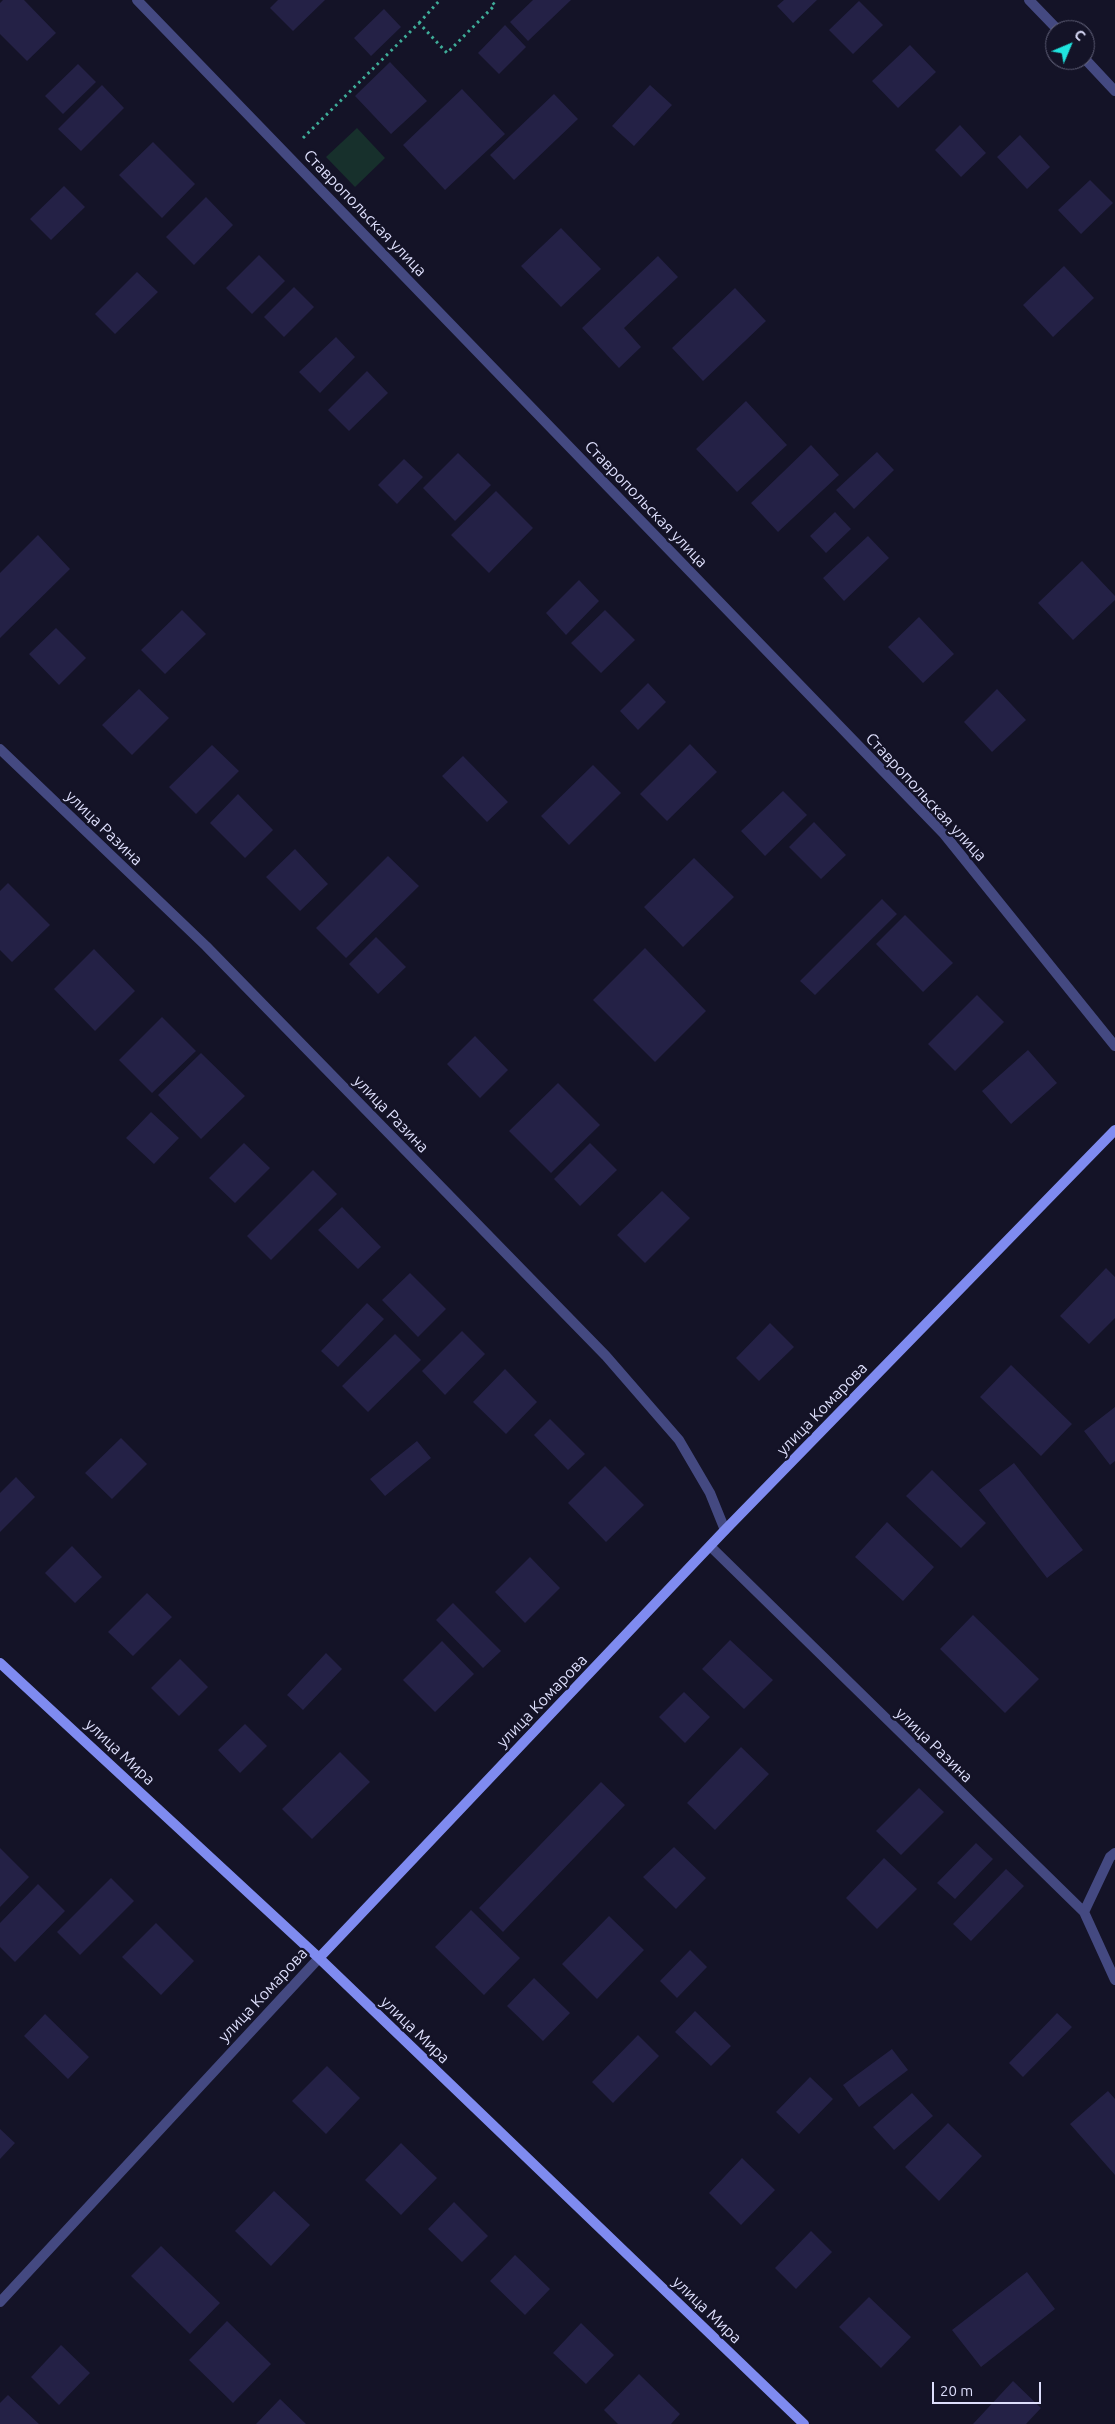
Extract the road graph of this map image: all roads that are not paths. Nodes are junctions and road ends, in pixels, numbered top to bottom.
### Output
1 (137, 0) edge
2 (1029, 0) edge
3 (1048, 20) edge
4 (1095, 70) edge
5 (1115, 91) edge
6 (0, 749) edge
7 (1115, 1046) edge
8 (1115, 1130) edge
9 (725, 1530) junction
10 (711, 1547) junction
11 (0, 1663) edge
12 (1115, 1853) edge
13 (1084, 1912) junction
14 (319, 1958) junction
15 (1115, 1980) edge
16 (0, 2302) edge
17 (804, 2424) edge

1 - 7 street, Ставропольская улица
2 - 3 street
4 - 5 street
6 - 9 street, улица Разина
8 - 9 main road, улица Комарова
9 - 10 main road, улица Комарова
10 - 13 street, улица Разина
10 - 14 main road, улица Комарова
11 - 14 main road, улица Мира
12 - 13 street
13 - 15 street, улица Разина
14 - 16 street, улица Комарова
14 - 17 main road, улица Мира

